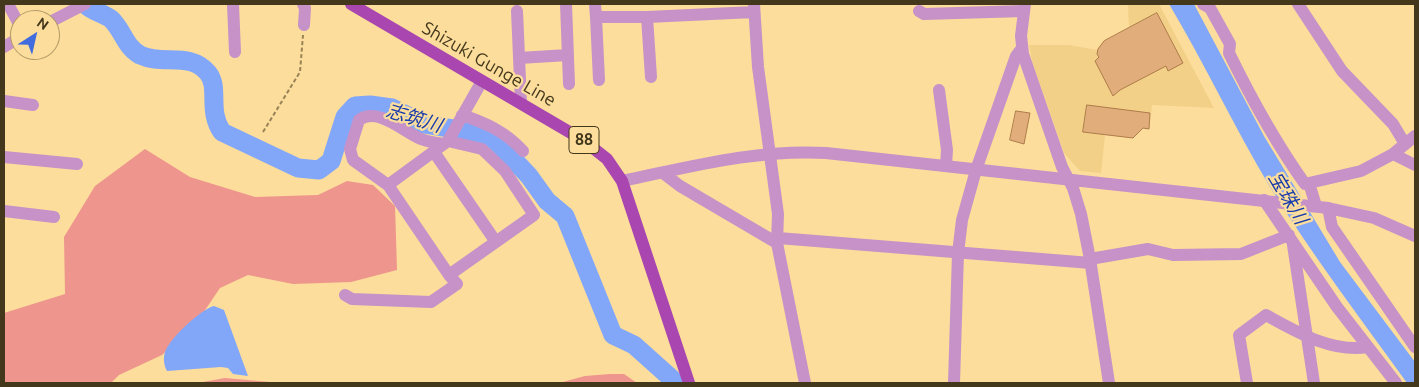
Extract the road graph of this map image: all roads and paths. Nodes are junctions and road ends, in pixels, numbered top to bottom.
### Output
1 (233, 4) edge
2 (302, 4) edge
3 (351, 4) edge
4 (566, 4) edge
5 (595, 4) edge
6 (1202, 4) edge
7 (1298, 4) edge
8 (82, 6) edge
9 (1024, 7) edge
10 (754, 8) edge
11 (517, 11) dead end
12 (919, 12) dead end
13 (60, 17) edge
14 (596, 17) junction
15 (646, 17) junction
16 (304, 25) joint
17 (1022, 48) junction
18 (236, 52) dead end
19 (568, 56) junction
20 (519, 58) junction
21 (651, 77) dead end
22 (599, 80) dead end
23 (482, 81) junction
24 (569, 84) dead end
25 (939, 90) dead end
26 (4, 102) edge
27 (521, 104) junction
28 (33, 105) dead end
29 (460, 118) junction
30 (263, 132) dead end
31 (1410, 140) edge
32 (444, 143) junction
33 (523, 151) dead end
34 (768, 154) junction
35 (1394, 154) junction
36 (4, 157) edge
37 (77, 164) dead end
38 (1415, 165) edge
39 (946, 166) junction
40 (976, 170) junction
41 (663, 173) junction
42 (1069, 179) junction
43 (622, 181) junction
44 (1309, 183) junction
45 (388, 185) junction
46 (1270, 201) junction
47 (1322, 207) junction
48 (4, 211) edge
49 (54, 217) dead end
50 (1415, 236) edge
51 (1290, 238) junction
52 (777, 240) junction
53 (496, 242) junction
54 (958, 253) junction
55 (1090, 261) junction
56 (449, 275) junction
57 (345, 295) dead end
58 (1306, 335) junction
59 (1368, 347) junction
60 (1415, 347) edge
61 (688, 383) edge
62 (805, 383) edge
63 (954, 383) edge
64 (1109, 383) edge
65 (1247, 383) edge
66 (1314, 383) edge
67 (1396, 383) edge

1 - 18 street
2 - 16 street
3 - 23 main road, Shizuki Gunge Line / 88
4 - 19 street
5 - 14 street
6 - 44 street
7 - 31 street
8 - 13 street
9 - 12 street
9 - 17 street
10 - 15 street
10 - 34 street
11 - 20 street
14 - 15 street
14 - 22 street
15 - 21 street
16 - 30 path
17 - 40 street
17 - 42 street
19 - 20 street
19 - 24 street
20 - 27 street
23 - 27 main road, Shizuki Gunge Line / 88
23 - 29 street
25 - 39 street
26 - 28 street
27 - 43 main road, Shizuki Gunge Line / 88
29 - 32 street
29 - 33 street
31 - 35 street
32 - 45 street
32 - 45 street
32 - 53 street
32 - 53 street
34 - 39 street
34 - 41 street
34 - 52 street
35 - 38 street
35 - 44 street
36 - 37 street
39 - 40 street
40 - 42 street
40 - 54 street
41 - 43 street
41 - 52 street
42 - 46 street
42 - 55 street
43 - 61 main road, Shizuki Gunge Line / 88
44 - 47 street
45 - 56 street
46 - 47 street
46 - 51 street
47 - 50 street
47 - 60 street
48 - 49 street
51 - 55 street
51 - 58 street
51 - 59 street
52 - 54 street
52 - 62 street
53 - 56 street
54 - 55 street
54 - 63 street
55 - 64 street
56 - 57 street
58 - 59 street
58 - 65 street
58 - 66 street
59 - 67 street

